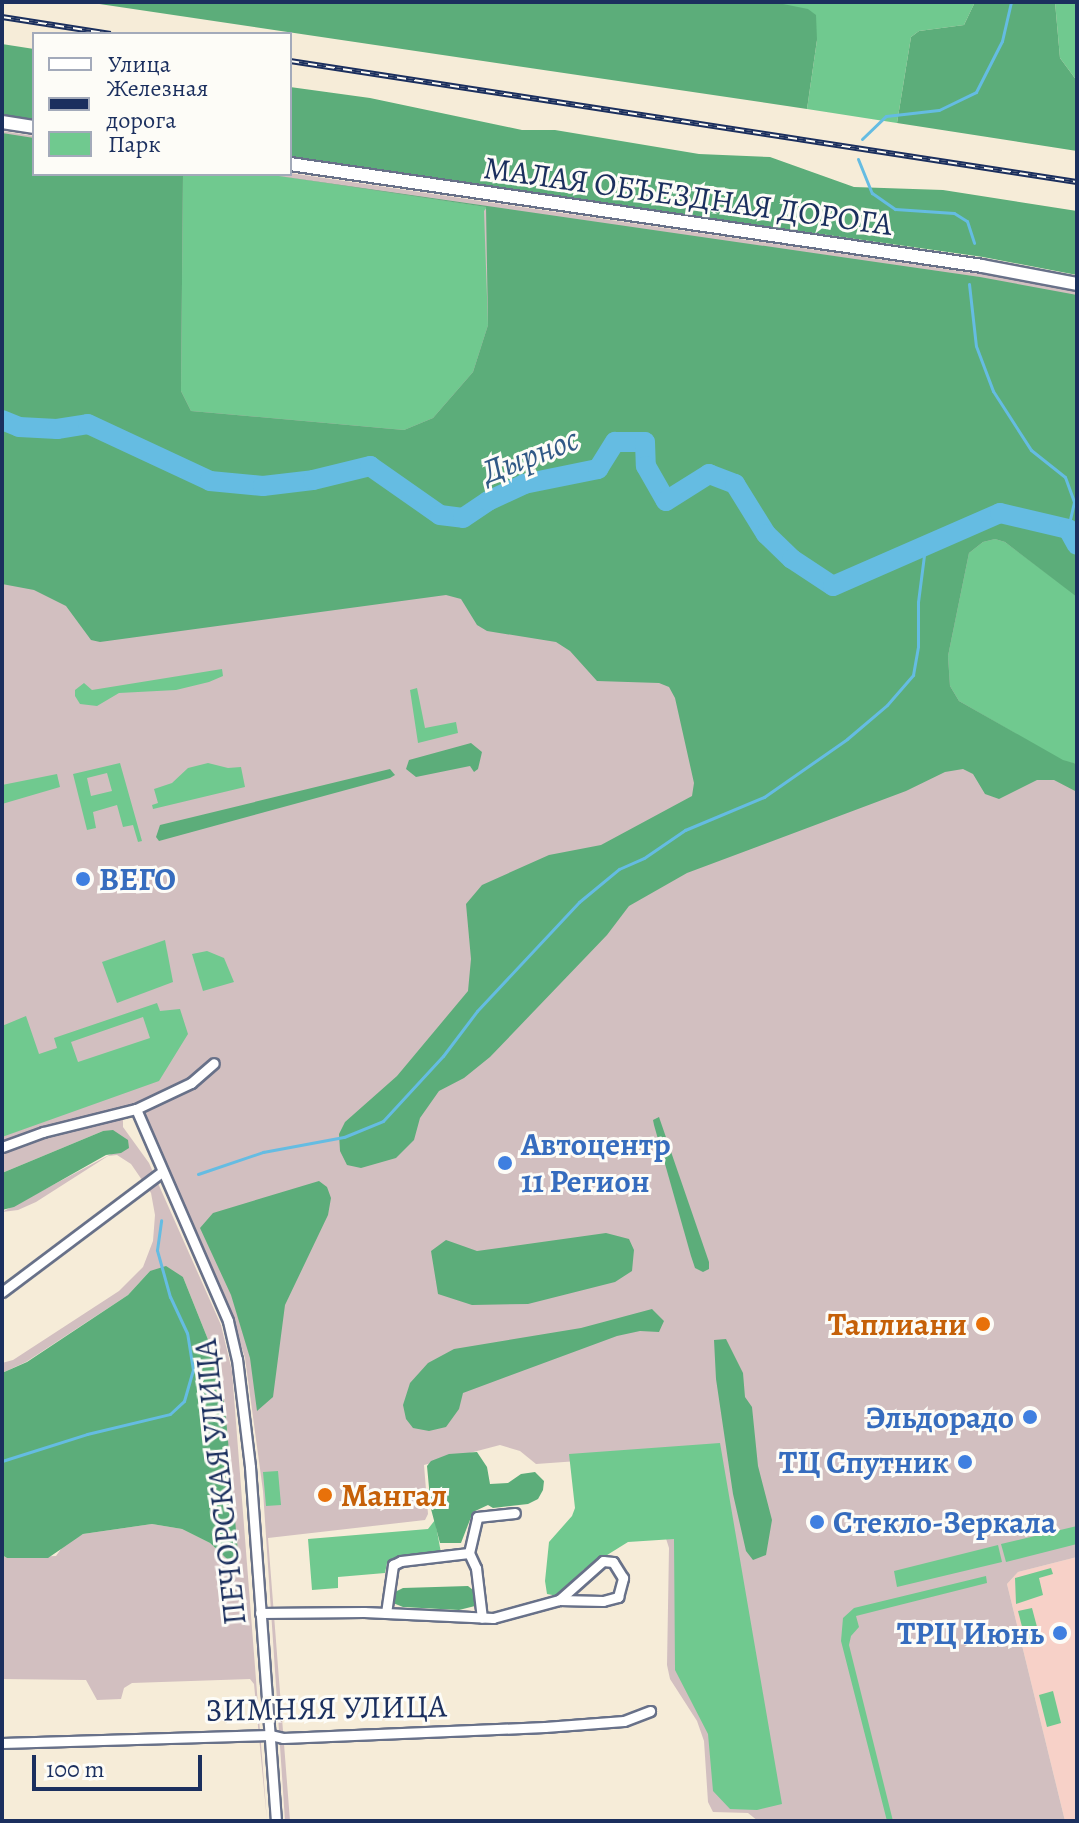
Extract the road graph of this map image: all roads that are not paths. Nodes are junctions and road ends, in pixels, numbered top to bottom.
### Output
1 (2, 122) edge
2 (32, 127) edge
3 (292, 164) edge
4 (1077, 284) edge
5 (214, 1063) dead end
6 (132, 1108) junction
7 (2, 1147) edge
8 (162, 1172) junction
9 (2, 1292) edge
10 (515, 1513) dead end
11 (469, 1553) junction
12 (559, 1600) junction
13 (260, 1613) junction
14 (386, 1613) junction
15 (482, 1618) junction
16 (650, 1711) dead end
17 (270, 1735) junction
18 (2, 1743) edge
19 (276, 1821) edge

1 - 2 street
3 - 4 street, МАЛАЯ ОБЪЕЗДНАЯ ДОРОГА
5 - 6 street
6 - 7 street
6 - 8 street, ПЕЧОРСКАЯ УЛИЦА
8 - 9 street
8 - 13 street, ПЕЧОРСКАЯ УЛИЦА
10 - 11 street
11 - 14 street
11 - 15 street
12 - 12 street
12 - 15 street
13 - 14 street
13 - 17 street, ПЕЧОРСКАЯ УЛИЦА
14 - 15 street
16 - 17 street, ЗИМНЯЯ УЛИЦА
17 - 18 street, ЗИМНЯЯ УЛИЦА
17 - 19 street, ПЕЧОРСКАЯ УЛИЦА

